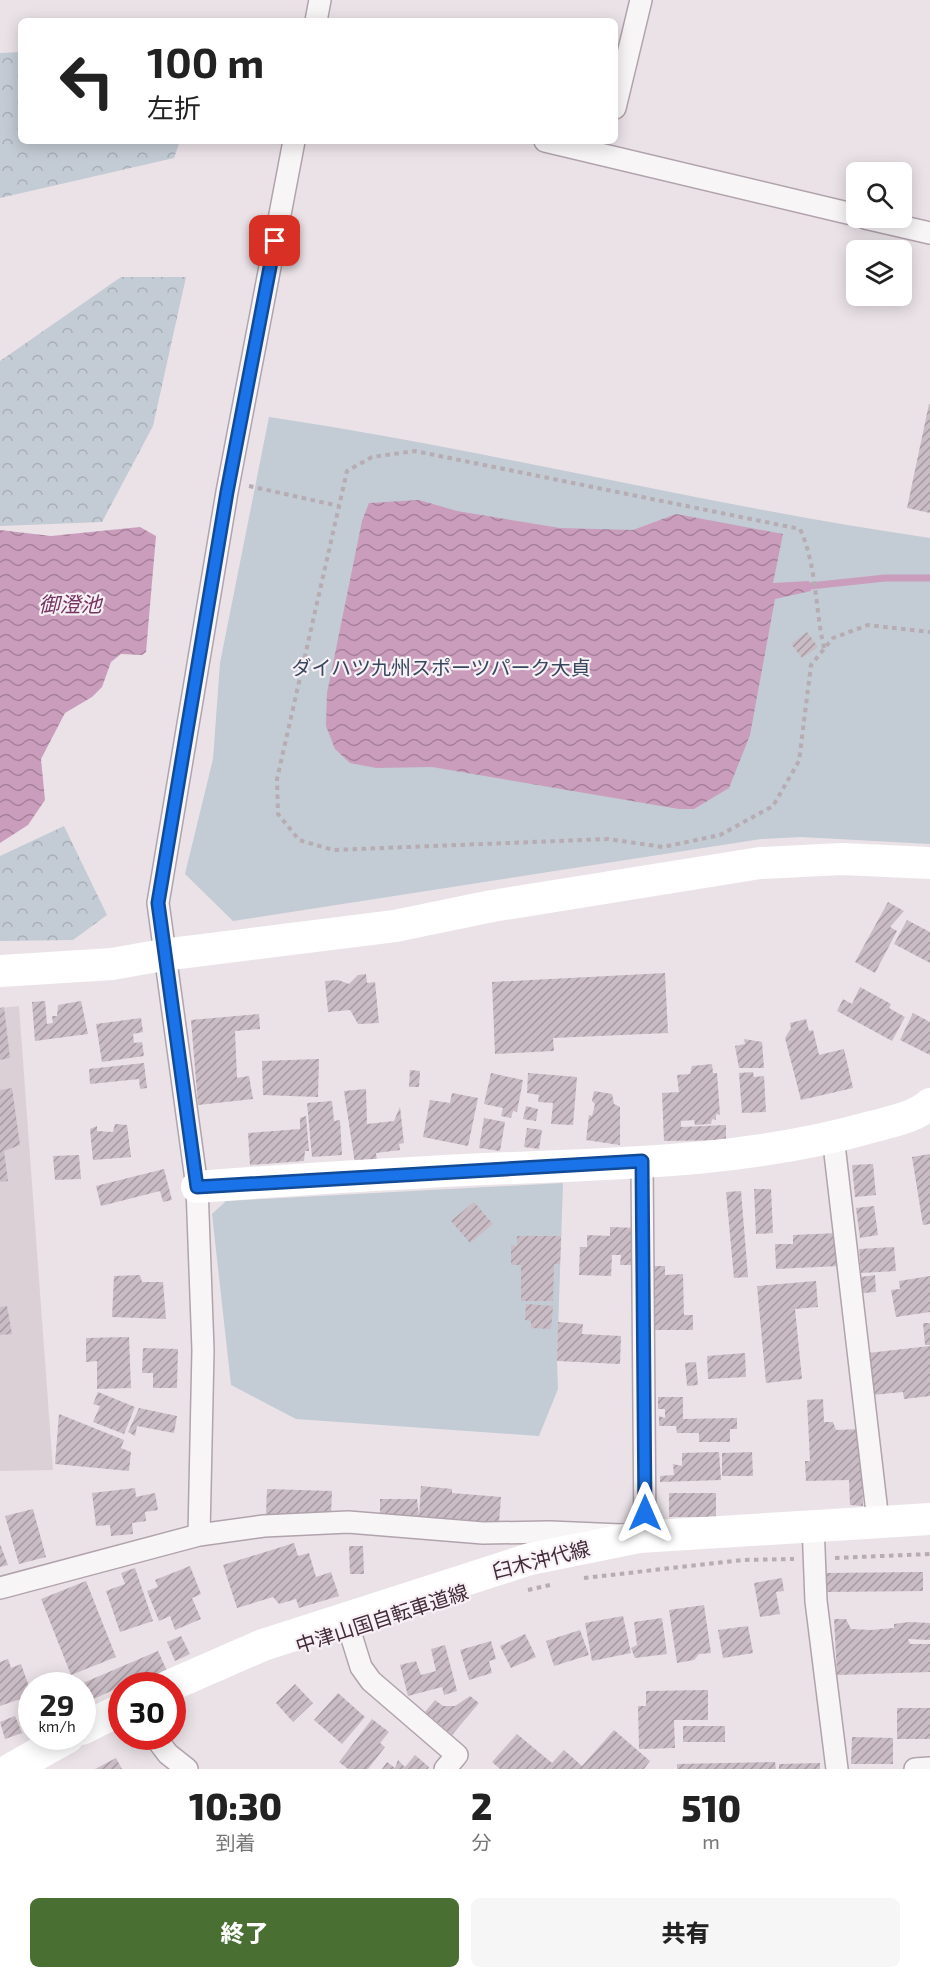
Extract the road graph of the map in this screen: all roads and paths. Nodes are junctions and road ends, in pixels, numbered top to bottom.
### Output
1 (320, 0) edge
2 (641, 0) edge
3 (317, 18) edge
4 (618, 96) edge
5 (293, 144) edge
6 (571, 144) edge
7 (605, 148) edge
8 (846, 212) edge
9 (909, 228) edge
10 (930, 233) edge
11 (243, 485) dead end
12 (339, 506) junction
13 (930, 632) edge
14 (824, 648) junction
15 (930, 863) edge
16 (163, 955) junction
17 (0, 971) edge
18 (930, 1104) edge
19 (833, 1136) junction
20 (642, 1161) junction
21 (197, 1187) junction
22 (930, 1519) edge
23 (878, 1521) junction
24 (813, 1524) junction
25 (199, 1535) junction
26 (645, 1536) junction
27 (930, 1554) edge
28 (814, 1558) junction
29 (573, 1579) dead end
30 (561, 1582) dead end
31 (0, 1588) edge
32 (517, 1593) dead end
33 (346, 1619) junction
34 (186, 1679) edge
35 (45, 1750) edge
36 (165, 1750) edge
37 (930, 1768) edge
38 (11, 1769) edge
39 (187, 1769) edge
40 (445, 1769) edge
41 (837, 1769) edge
42 (915, 1769) edge

1 - 3 street
2 - 4 street
5 - 16 street
6 - 7 street
7 - 8 street
9 - 10 street
11 - 12 path
12 - 14 path
12 - 14 path
13 - 14 path
15 - 16 street
16 - 17 street
16 - 21 street
18 - 19 street
19 - 20 street
19 - 23 street
20 - 21 street
20 - 26 street
21 - 25 street
22 - 23 street, 臼木沖代線
23 - 24 street, 臼木沖代線
24 - 26 street, 臼木沖代線
24 - 28 street
25 - 26 street
25 - 31 street
26 - 33 street, 臼木沖代線
27 - 28 path
28 - 29 path
28 - 41 street
30 - 32 path
33 - 34 street, 臼木沖代線
33 - 40 street
35 - 38 street
36 - 39 street
37 - 42 street

